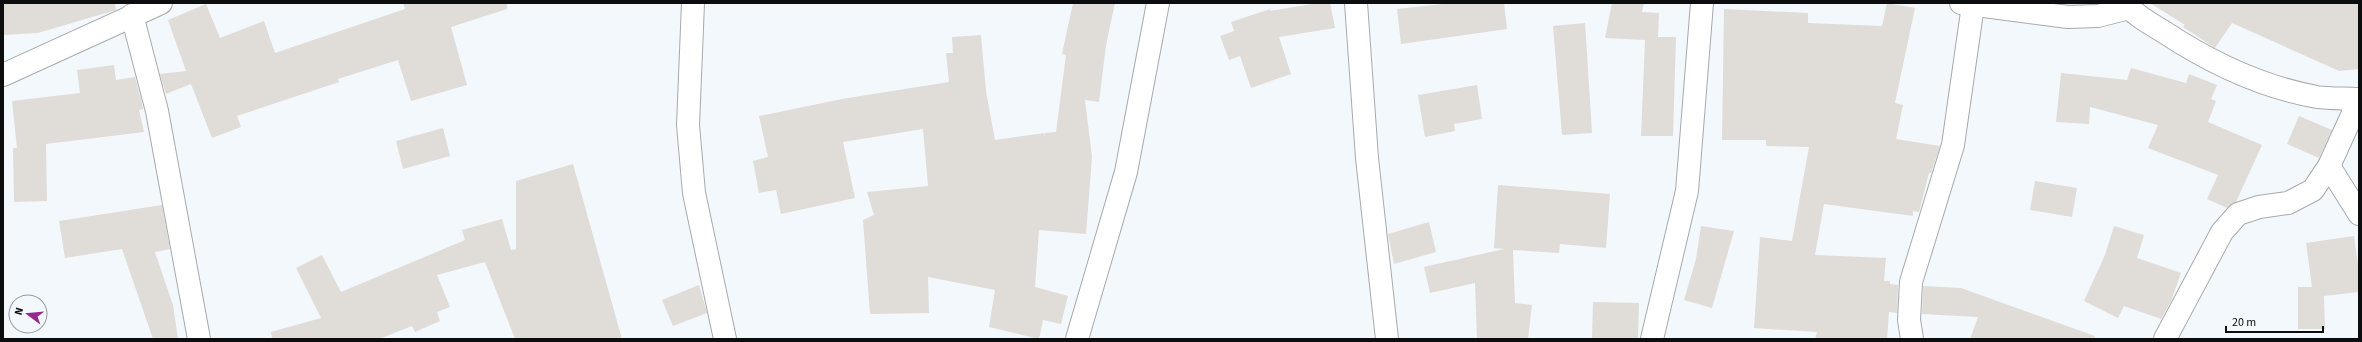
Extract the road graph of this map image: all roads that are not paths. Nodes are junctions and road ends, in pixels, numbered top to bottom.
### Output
1 (161, 3) edge
2 (693, 3) edge
3 (1158, 3) edge
4 (1356, 3) edge
5 (1702, 3) edge
6 (1967, 4) edge
7 (2127, 6) edge
8 (132, 15) junction
9 (3, 75) edge
10 (2359, 99) edge
11 (2329, 166) junction
12 (2359, 214) edge
13 (199, 339) edge
14 (725, 339) edge
15 (1076, 339) edge
16 (1387, 339) edge
17 (1652, 339) edge
18 (1912, 339) edge
19 (2165, 339) edge

1 - 8 street
2 - 14 street
3 - 15 street
4 - 16 street
5 - 17 street
6 - 7 street
6 - 18 street
7 - 10 street
8 - 9 street
8 - 13 street
10 - 11 street
11 - 12 street
11 - 19 street

